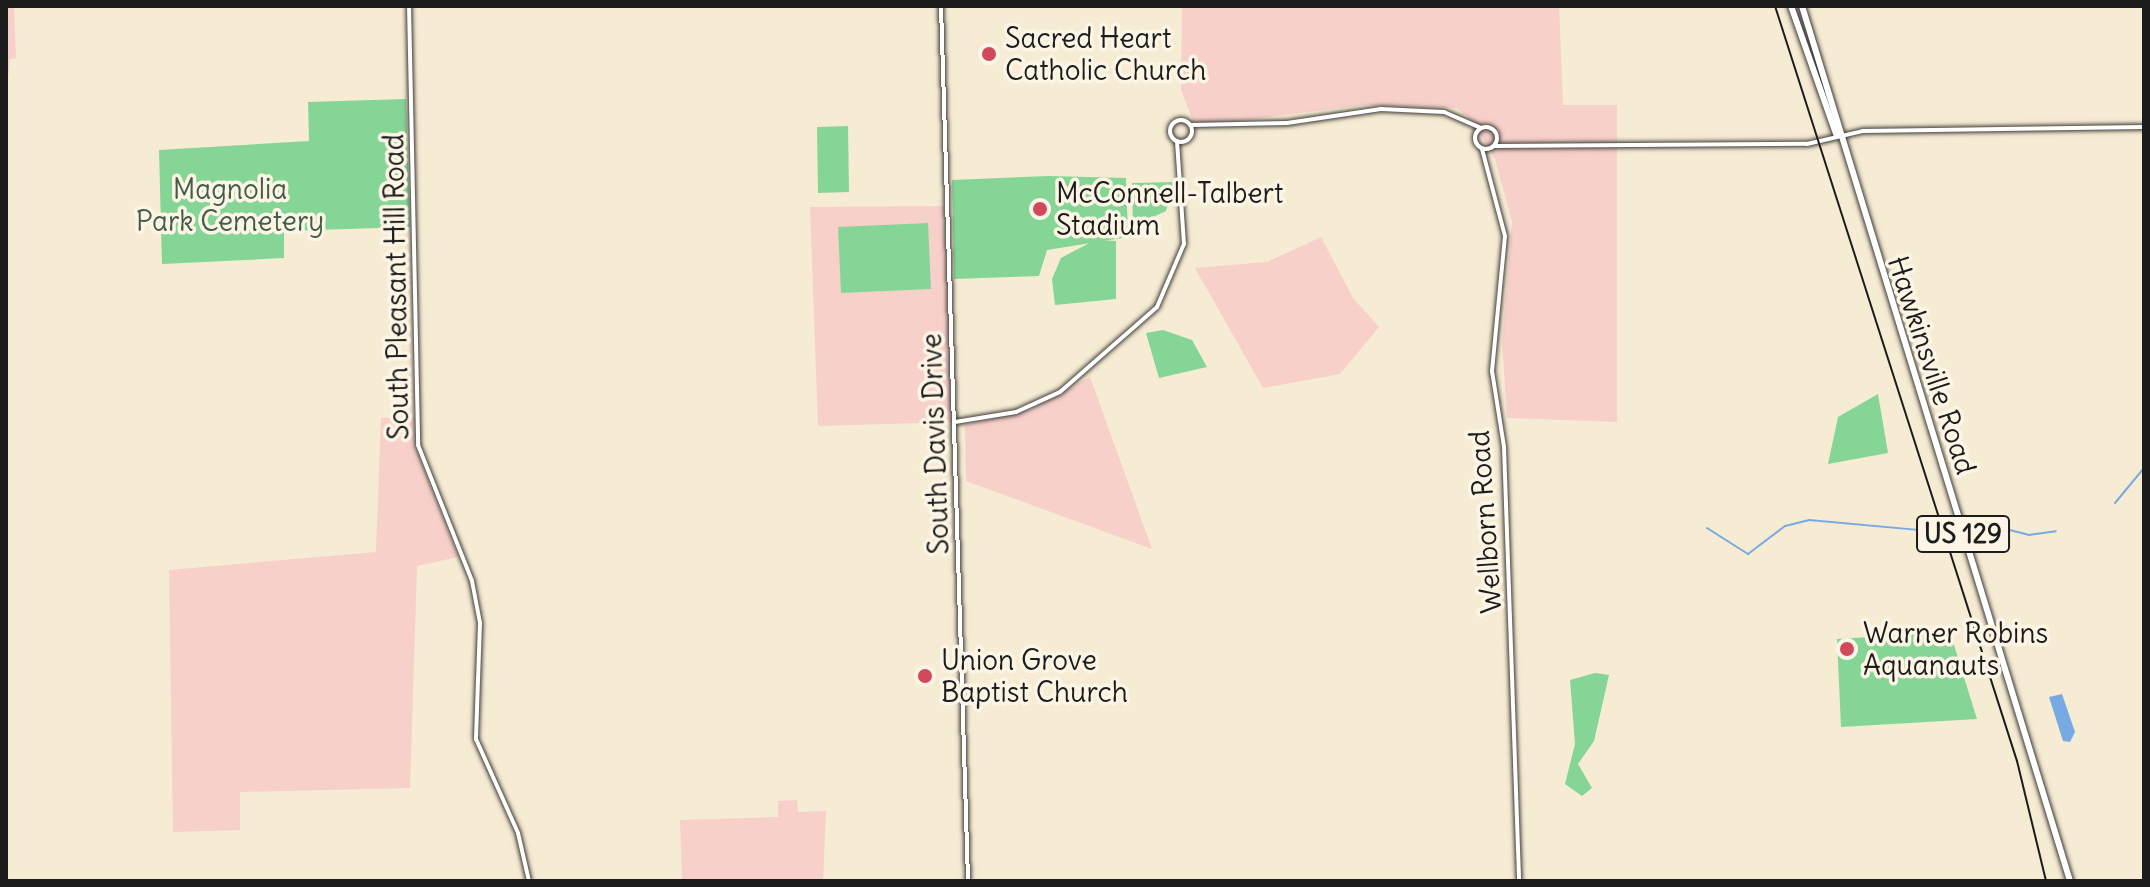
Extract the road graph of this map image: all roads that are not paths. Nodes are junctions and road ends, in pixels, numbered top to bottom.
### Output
1 (409, 6) edge
2 (941, 6) edge
3 (1791, 6) edge
4 (1802, 6) edge
5 (1465, 122) junction
6 (1191, 125) junction
7 (2144, 127) edge
8 (1208, 128) junction
9 (1481, 128) junction
10 (1475, 134) junction
11 (1191, 135) junction
12 (1497, 136) junction
13 (1837, 137) junction
14 (1177, 141) junction
15 (1185, 141) junction
16 (1512, 143) junction
17 (1492, 147) junction
18 (1482, 149) junction
19 (1182, 155) junction
20 (1487, 165) junction
21 (955, 422) junction
22 (529, 881) edge
23 (968, 881) edge
24 (1519, 881) edge
25 (2070, 881) edge

1 - 22 street, South Pleasant Hill Road
2 - 21 street, South Davis Drive
3 - 13 main road, Hawkinsville Road / US 129
4 - 13 main road, Hawkinsville Road / US 129
5 - 8 street
5 - 9 street
5 - 10 street, Wellborn Road
6 - 8 street
6 - 11 street
6 - 14 street
7 - 13 street
8 - 11 street
9 - 10 street
9 - 12 street
10 - 18 street, Wellborn Road
11 - 15 street
12 - 16 street
12 - 17 street
13 - 16 street
13 - 25 main road, Hawkinsville Road / US 129
14 - 15 street
14 - 19 street
15 - 19 street
16 - 17 street
17 - 18 street
17 - 20 street
18 - 20 street, Wellborn Road
19 - 21 street
20 - 24 street, Wellborn Road
21 - 23 street, South Davis Drive

